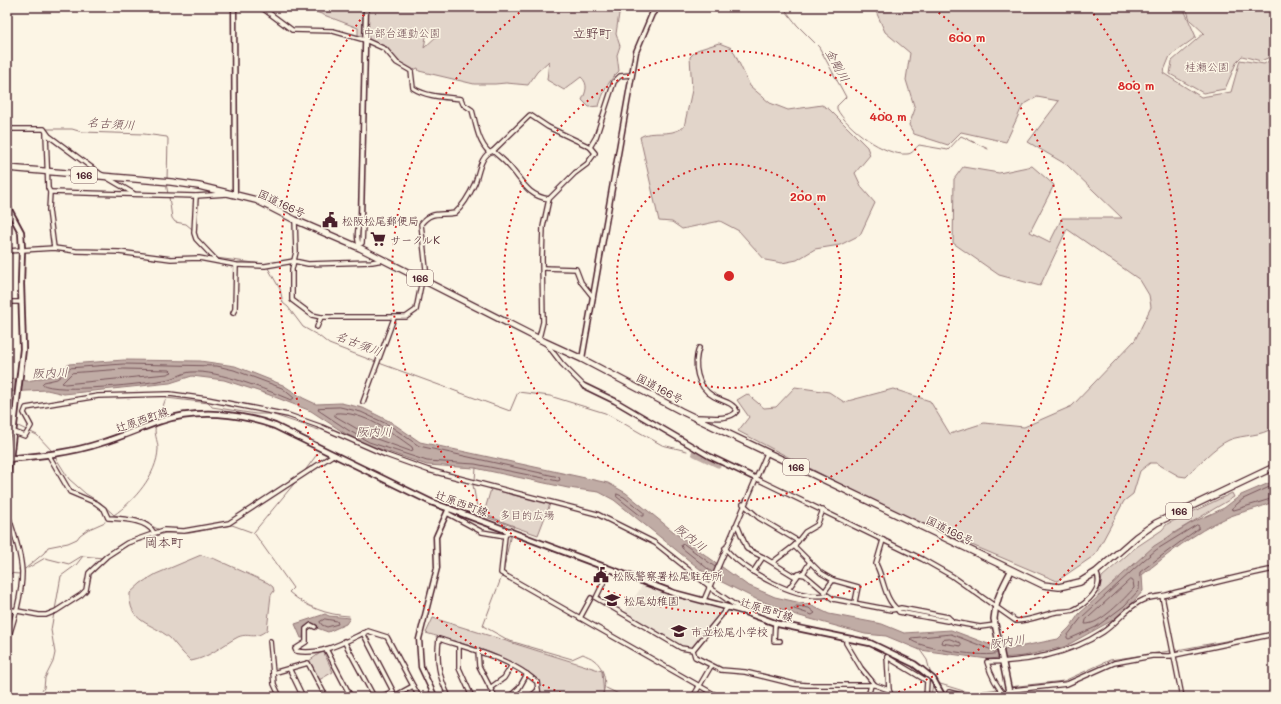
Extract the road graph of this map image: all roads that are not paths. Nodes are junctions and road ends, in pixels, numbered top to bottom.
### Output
1 (234, 7) edge
2 (261, 7) edge
3 (366, 7) edge
4 (658, 7) edge
5 (365, 40) junction
6 (632, 75) junction
7 (7, 111) edge
8 (8, 129) edge
9 (45, 132) junction
10 (590, 147) junction
11 (491, 152) junction
12 (7, 168) edge
13 (47, 171) junction
14 (104, 176) junction
15 (50, 192) junction
16 (134, 193) junction
17 (232, 193) junction
18 (196, 196) junction
19 (549, 199) junction
20 (7, 206) edge
21 (361, 218) joint
22 (295, 220) junction
23 (360, 246) junction
24 (54, 248) junction
25 (22, 249) junction
26 (7, 251) edge
27 (216, 260) junction
28 (383, 260) junction
29 (294, 261) junction
30 (236, 265) junction
31 (543, 268) junction
32 (424, 280) junction
33 (593, 297) junction
34 (7, 302) edge
35 (21, 302) junction
36 (233, 313) dead end
37 (321, 317) junction
38 (394, 318) junction
39 (317, 327) dead end
40 (539, 338) junction
41 (546, 342) junction
42 (699, 348) dead end
43 (582, 359) junction
44 (584, 386) joint
45 (363, 402) dead end
46 (695, 417) junction
47 (14, 432) junction
48 (48, 453) junction
49 (767, 453) junction
50 (334, 455) junction
51 (9, 459) edge
52 (1274, 467) edge
53 (755, 478) junction
54 (7, 488) edge
55 (743, 504) junction
56 (448, 510) junction
57 (823, 510) junction
58 (7, 512) edge
59 (735, 526) junction
60 (512, 531) junction
61 (155, 532) junction
62 (505, 536) junction
63 (883, 540) junction
64 (798, 541) junction
65 (794, 546) junction
66 (725, 548) junction
67 (763, 557) junction
68 (773, 562) junction
69 (810, 562) junction
70 (610, 569) junction
71 (1274, 569) edge
72 (1011, 571) junction
73 (753, 572) junction
74 (1096, 572) junction
75 (799, 574) junction
76 (833, 580) junction
77 (709, 586) junction
78 (788, 588) junction
79 (826, 593) junction
80 (1162, 596) junction
81 (591, 598) dead end
82 (704, 600) junction
83 (855, 602) junction
84 (728, 606) junction
85 (995, 607) junction
86 (7, 608) edge
87 (897, 609) junction
88 (17, 610) junction
89 (742, 611) junction
90 (580, 618) junction
91 (775, 623) junction
92 (995, 625) junction
93 (315, 627) dead end
94 (363, 633) junction
95 (1274, 634) edge
96 (846, 638) junction
97 (270, 641) dead end
98 (344, 641) junction
99 (780, 641) dead end
100 (7, 642) edge
101 (458, 645) junction
102 (326, 649) junction
103 (693, 650) junction
104 (887, 650) junction
105 (478, 651) junction
106 (1174, 655) junction
107 (887, 657) junction
108 (1002, 662) junction
109 (512, 665) junction
110 (711, 666) junction
111 (289, 668) junction
112 (273, 673) junction
113 (527, 674) junction
114 (873, 685) junction
115 (413, 686) junction
116 (700, 686) junction
117 (490, 688) junction
118 (538, 690) junction
119 (890, 690) junction
120 (949, 692) dead end
121 (1008, 695) edge
122 (280, 697) edge
123 (303, 697) edge
124 (326, 697) edge
125 (351, 697) edge
126 (374, 697) edge
127 (381, 697) edge
128 (395, 697) edge
129 (419, 697) edge
130 (435, 697) edge
131 (449, 697) edge
132 (472, 697) edge
133 (495, 697) edge
134 (509, 697) edge
135 (530, 697) edge
136 (539, 697) edge
137 (693, 697) edge
138 (719, 697) edge
139 (868, 697) edge
140 (892, 697) edge
141 (926, 697) edge
142 (943, 697) edge
143 (968, 697) edge
144 (1182, 697) edge

1 - 17 street
2 - 5 street
3 - 5 street
4 - 6 street
5 - 11 street
5 - 21 street
6 - 10 street
6 - 33 street
7 - 8 street
8 - 9 street
9 - 13 street
9 - 14 street
10 - 11 street
10 - 19 street
11 - 19 street
11 - 32 street
12 - 13 highway, 国道166号 / 166
13 - 14 highway, 国道166号 / 166
13 - 15 street
14 - 16 street
14 - 17 highway, 国道166号 / 166
15 - 16 street
15 - 24 street
16 - 18 street
17 - 18 street
17 - 22 highway, 国道166号 / 166
18 - 27 street
19 - 31 street
20 - 25 main road
21 - 23 street
22 - 23 highway, 国道166号 / 166
22 - 29 street
23 - 28 highway, 国道166号 / 166
24 - 25 street
24 - 27 street
25 - 26 street
25 - 35 main road
27 - 30 street
28 - 29 street
28 - 32 highway, 国道166号 / 166
29 - 30 street
29 - 37 street
30 - 36 street
31 - 33 street
31 - 40 street
32 - 38 street
32 - 40 highway, 国道166号 / 166
33 - 43 street
34 - 35 street
35 - 47 main road
37 - 38 street
37 - 39 street
38 - 45 street
40 - 41 highway, 国道166号 / 166
41 - 43 highway, 国道166号 / 166
41 - 44 street
42 - 46 street
43 - 46 highway, 国道166号 / 166
44 - 53 street
46 - 49 highway, 国道166号 / 166
47 - 51 main road
47 - 77 street
48 - 50 main road, 辻原西町線
48 - 51 main road, 辻原西町線
48 - 61 street
49 - 53 street
49 - 72 highway, 国道166号 / 166
50 - 56 main road, 辻原西町線
50 - 61 street
51 - 54 street
52 - 74 highway, 国道166号 / 166
53 - 55 street
53 - 57 street
55 - 59 street
55 - 64 street
56 - 60 main road, 辻原西町線
56 - 62 street
56 - 130 street
57 - 63 street
57 - 64 street
58 - 88 street
59 - 66 street
59 - 67 street
60 - 62 street
60 - 70 main road, 辻原西町線
61 - 88 street
62 - 90 street
63 - 85 street
63 - 87 street
64 - 65 street
65 - 68 street
65 - 69 street
66 - 73 street
66 - 77 street
67 - 68 street
67 - 73 street
68 - 75 street
69 - 75 street
69 - 76 street
70 - 82 main road, 辻原西町線
70 - 103 street
71 - 80 street
72 - 74 highway, 国道166号 / 166
72 - 85 main road
73 - 78 street
74 - 85 street
75 - 78 street
75 - 79 street
76 - 79 street
76 - 83 street
77 - 82 street
77 - 89 street
78 - 79 street
79 - 83 street
80 - 106 street
80 - 108 street
81 - 90 street
82 - 84 main road, 辻原西町線
83 - 87 street
84 - 89 main road, 辻原西町線
84 - 103 street
85 - 92 main road
86 - 88 street
87 - 92 street
88 - 100 street
89 - 91 main road, 辻原西町線
90 - 116 street
91 - 96 main road, 辻原西町線
91 - 99 street
92 - 108 main road
93 - 102 street
94 - 98 street
94 - 115 street
94 - 127 street
95 - 106 street
96 - 104 main road, 辻原西町線
96 - 114 street
97 - 112 street
98 - 102 street
98 - 126 street
101 - 105 street
101 - 131 street
101 - 132 street
102 - 125 street
103 - 110 street
104 - 107 street
104 - 142 main road, 辻原西町線
105 - 109 street
105 - 117 street
106 - 121 street
106 - 144 street
107 - 119 street
107 - 141 street
108 - 121 main road
108 - 121 street
109 - 113 street
109 - 117 street
110 - 114 street
110 - 116 street
111 - 112 street
111 - 123 street
111 - 124 street
112 - 122 street
113 - 118 street
113 - 134 street
114 - 119 street
114 - 139 street
115 - 128 street
115 - 129 street
116 - 137 street
116 - 138 street
117 - 133 street
118 - 135 street
118 - 136 street
119 - 140 street
120 - 143 street

